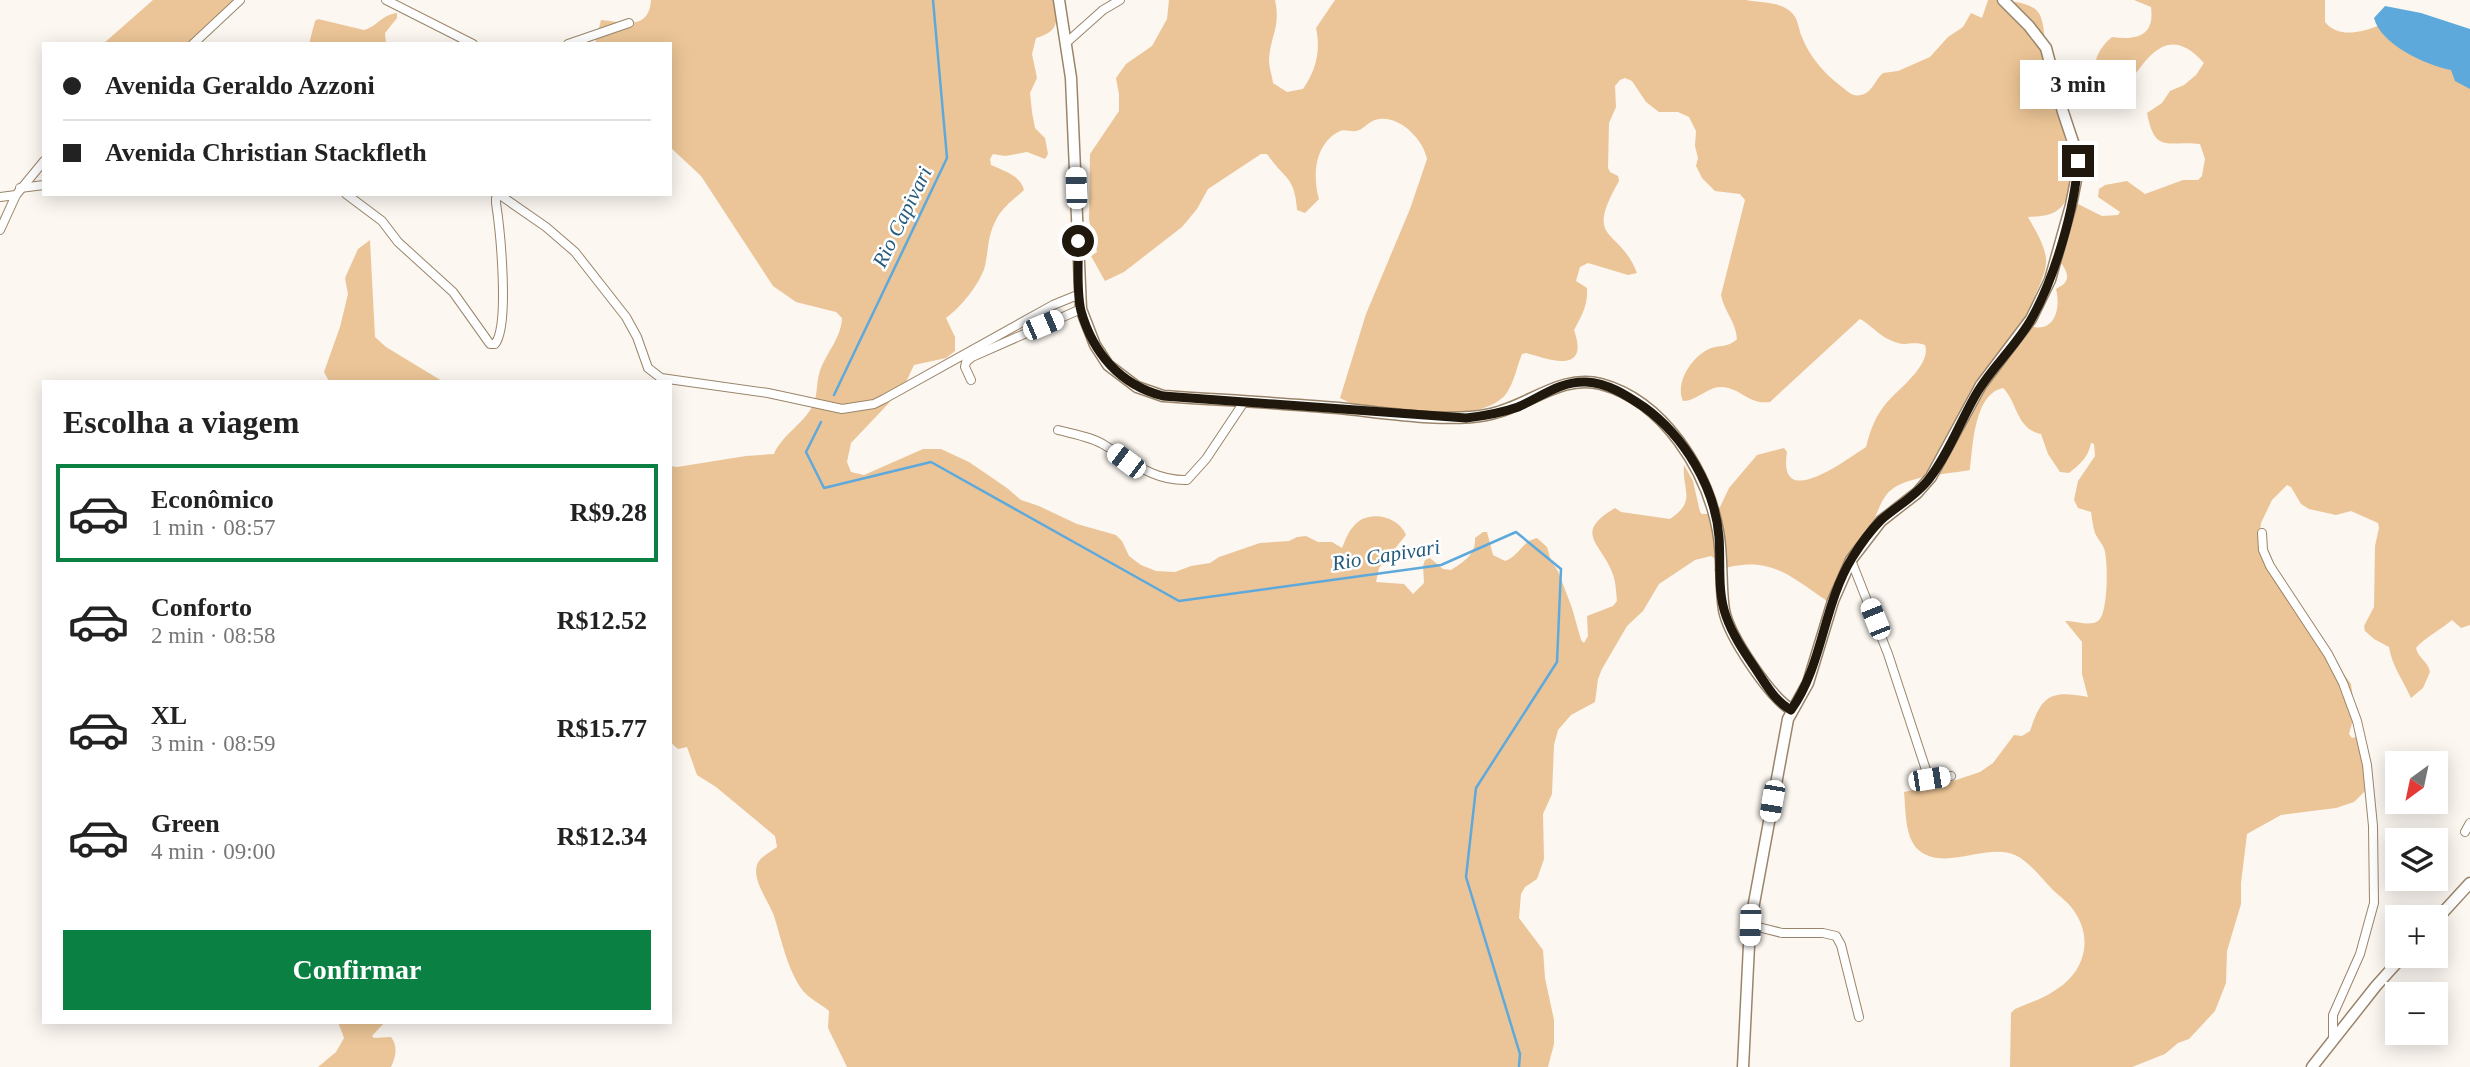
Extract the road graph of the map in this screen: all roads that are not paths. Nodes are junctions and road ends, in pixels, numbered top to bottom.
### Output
1 (240, 0) edge
2 (386, 0) edge
3 (1059, 0) edge
4 (1120, 0) edge
5 (2003, 0) edge
6 (629, 23) dead end
7 (194, 42) edge
8 (469, 42) edge
9 (574, 42) edge
10 (1066, 43) junction
11 (42, 163) edge
12 (42, 185) edge
13 (18, 191) junction
14 (349, 196) edge
15 (500, 196) edge
16 (501, 196) edge
17 (0, 197) edge
18 (0, 230) edge
19 (1080, 294) junction
20 (1081, 309) junction
21 (971, 380) dead end
22 (1244, 402) junction
23 (1058, 430) dead end
24 (2262, 533) dead end
25 (1851, 560) junction
26 (1791, 710) junction
27 (1951, 776) dead end
28 (2470, 823) edge
29 (2465, 832) dead end
30 (2470, 883) edge
31 (2448, 907) edge
32 (1750, 925) junction
33 (2392, 968) edge
34 (1860, 1017) dead end
35 (2333, 1041) junction
36 (1743, 1067) edge
37 (2312, 1067) edge

1 - 7 street
2 - 8 street
3 - 10 street
4 - 10 street
5 - 25 street
6 - 9 street
10 - 19 street
11 - 13 street
12 - 13 street
13 - 17 street
13 - 18 street
14 - 15 street
16 - 19 street
19 - 20 street
20 - 21 street
20 - 22 street
22 - 23 street
22 - 26 street
24 - 35 street
25 - 26 street
25 - 27 street
26 - 32 street
28 - 29 street
30 - 31 street
32 - 34 street
32 - 36 street
33 - 35 street
35 - 37 street

